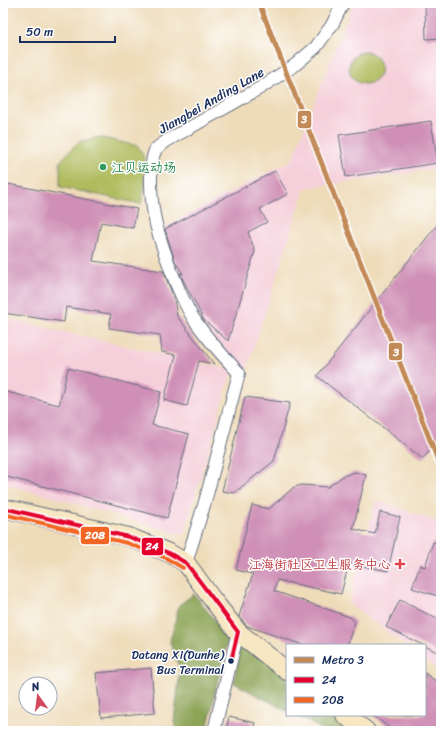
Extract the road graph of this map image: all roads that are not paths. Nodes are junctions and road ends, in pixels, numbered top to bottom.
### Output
1 (343, 3) edge
2 (3, 508) edge
3 (186, 563) junction
4 (238, 632) junction
5 (286, 670) edge
6 (346, 716) edge
7 (214, 731) edge
8 (366, 731) edge

1 - 3 street, Jiangbei Anding Lane
2 - 3 street
3 - 4 street
4 - 5 street
4 - 7 street
6 - 8 street

